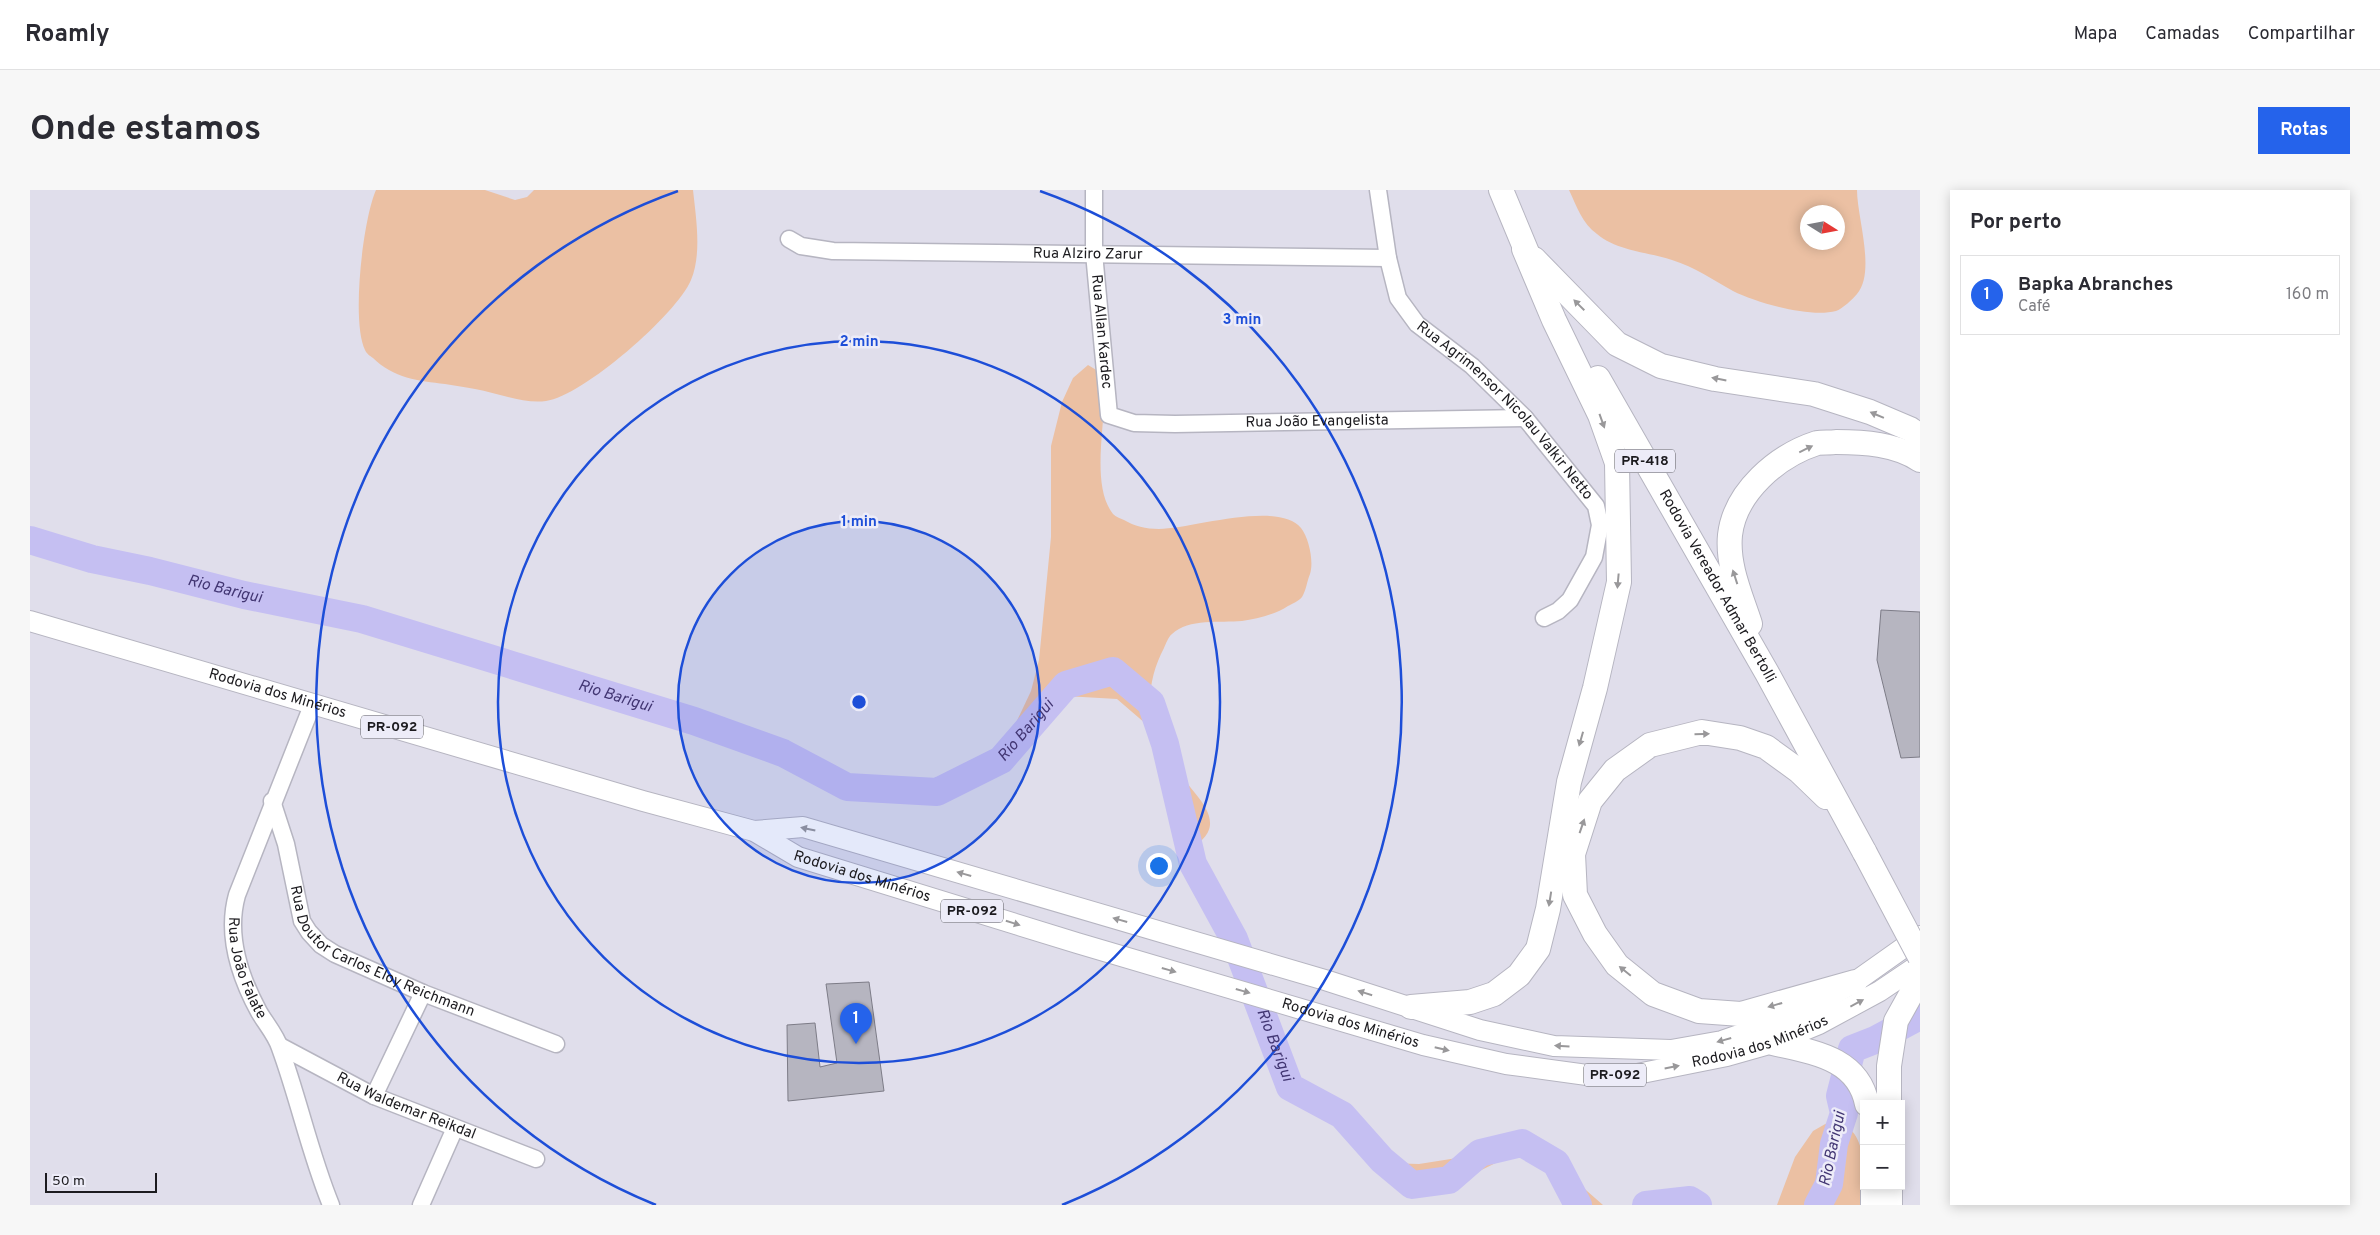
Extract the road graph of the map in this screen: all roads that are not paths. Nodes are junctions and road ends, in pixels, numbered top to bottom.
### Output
1 (1094, 190) edge
2 (1378, 190) edge
3 (1501, 190) edge
4 (789, 240) dead end
5 (1524, 249) junction
6 (1094, 253) junction
7 (1388, 258) junction
8 (1109, 415) joint
9 (1525, 418) junction
10 (1920, 436) edge
11 (1920, 460) edge
12 (1544, 618) dead end
13 (30, 621) edge
14 (1766, 673) junction
15 (313, 703) junction
16 (272, 802) junction
17 (1842, 812) junction
18 (754, 831) junction
19 (1920, 936) edge
20 (1920, 956) edge
21 (1920, 964) edge
22 (1920, 978) edge
23 (1855, 982) junction
24 (423, 993) junction
25 (1411, 1007) junction
26 (1773, 1043) junction
27 (556, 1044) dead end
28 (280, 1046) junction
29 (374, 1096) junction
30 (1866, 1100) edge
31 (1888, 1100) edge
32 (455, 1128) junction
33 (536, 1159) dead end
34 (1873, 1190) edge
35 (1890, 1190) edge
36 (331, 1205) edge
37 (420, 1205) edge
38 (1873, 1205) edge
39 (1890, 1205) edge

1 - 6 street, Rua Allan Kardec
2 - 7 street, Rua Agrimensor Nicolau Valkir Netto
3 - 5 highway, Rodovia Vereador Admar Bertolli / PR-418
4 - 6 street, Rua Alziro Zarur
10 -> 5 highway
5 - 14 highway, Rodovia Vereador Admar Bertolli / PR-418
5 -> 25 highway
6 - 7 street, Rua Alziro Zarur
6 - 8 street, Rua Allan Kardec
7 - 9 street, Rua Agrimensor Nicolau Valkir Netto
8 - 9 street, Rua João Evangelista
9 - 12 street, Rua Agrimensor Nicolau Valkir Netto
14 -> 11 highway
13 - 15 main road, Rodovia dos Minérios / PR-092
14 - 17 highway, Rodovia Vereador Admar Bertolli / PR-418
15 - 16 street, Rua João Falate
15 - 18 main road, Rodovia dos Minérios / PR-092
16 - 24 street, Rua Doutor Carlos Eloy Reichmann
16 - 28 street, Rua João Falate
17 - 20 highway, Rodovia Vereador Admar Bertolli / PR-418, bridge
23 -> 17 highway
25 -> 18 main road, Rodovia dos Minérios / PR-092
18 -> 26 main road, Rodovia dos Minérios / PR-092
19 - 23 main road, Rodovia dos Minérios / PR-092
26 -> 21 main road, Rodovia dos Minérios / PR-092
22 - 31 highway
23 -> 25 main road, Rodovia dos Minérios / PR-092
24 - 27 street, Rua Doutor Carlos Eloy Reichmann
24 - 29 street
26 - 30 highway
28 - 29 street, Rua Waldemar Reikdal
28 - 36 street, Rua João Falate
29 - 32 street, Rua Waldemar Reikdal
32 - 33 street, Rua Waldemar Reikdal
32 - 37 street
34 - 38 highway
35 - 39 highway

